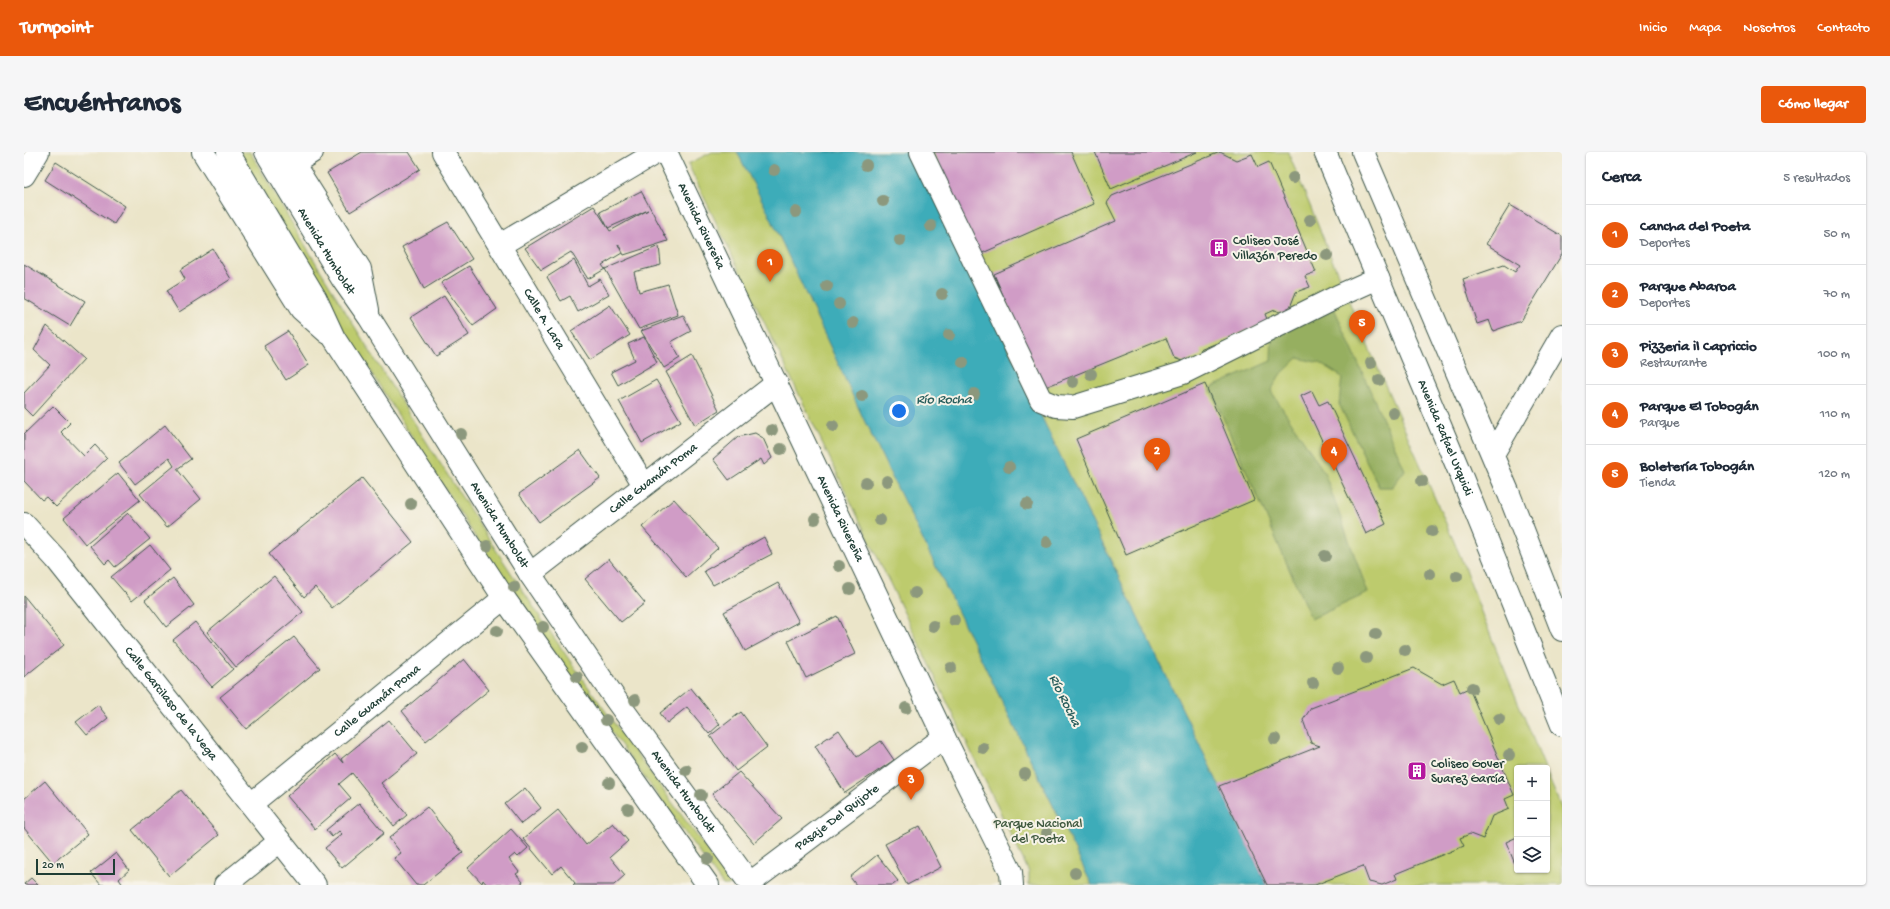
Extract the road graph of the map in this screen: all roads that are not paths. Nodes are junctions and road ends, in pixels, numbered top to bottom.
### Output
1 (38, 152) edge
2 (203, 152) edge
3 (228, 152) edge
4 (266, 152) edge
5 (312, 152) edge
6 (443, 152) edge
7 (921, 152) edge
8 (1325, 152) edge
9 (1363, 152) edge
10 (670, 154) edge
11 (289, 158) edge
12 (24, 176) edge
13 (500, 245) junction
14 (1378, 278) junction
15 (369, 317) junction
16 (1562, 335) edge
17 (334, 338) junction
18 (777, 383) junction
19 (1492, 454) junction
20 (644, 485) junction
21 (24, 524) edge
22 (530, 574) junction
23 (504, 598) junction
24 (1560, 621) edge
25 (1562, 725) edge
26 (944, 737) junction
27 (251, 804) junction
28 (280, 841) junction
29 (751, 884) edge
30 (225, 885) edge
31 (315, 885) edge
32 (708, 885) edge
33 (1012, 885) edge

1 - 12 main road
2 - 17 main road
3 - 17 main road
4 - 15 main road, Avenida Humboldt
5 - 11 main road
6 - 13 main road, Calle A. Lara
7 - 14 main road
8 - 14 main road, Avenida Rafael Urquidi
9 - 19 main road
10 - 13 main road
10 - 18 main road, Avenida Rivereña
11 - 15 main road
13 - 20 main road, Calle A. Lara
14 - 25 main road, Avenida Rafael Urquidi
15 - 22 main road, Avenida Humboldt
16 - 19 main road
17 - 23 main road
18 - 20 main road, Calle Guamán Poma
18 - 26 main road, Avenida Rivereña
19 - 24 main road
20 - 22 main road, Calle Guamán Poma
21 - 27 main road, Calle Garcilaso de la Vega
22 - 29 main road, Avenida Humboldt
23 - 27 main road, Calle Guamán Poma
23 - 32 main road
26 - 29 main road, Pasaje Del Quijote
26 - 33 main road, Avenida Rivereña
27 - 28 main road, Calle Garcilaso de la Vega
28 - 30 main road
28 - 31 main road, Calle Garcilaso de la Vega

